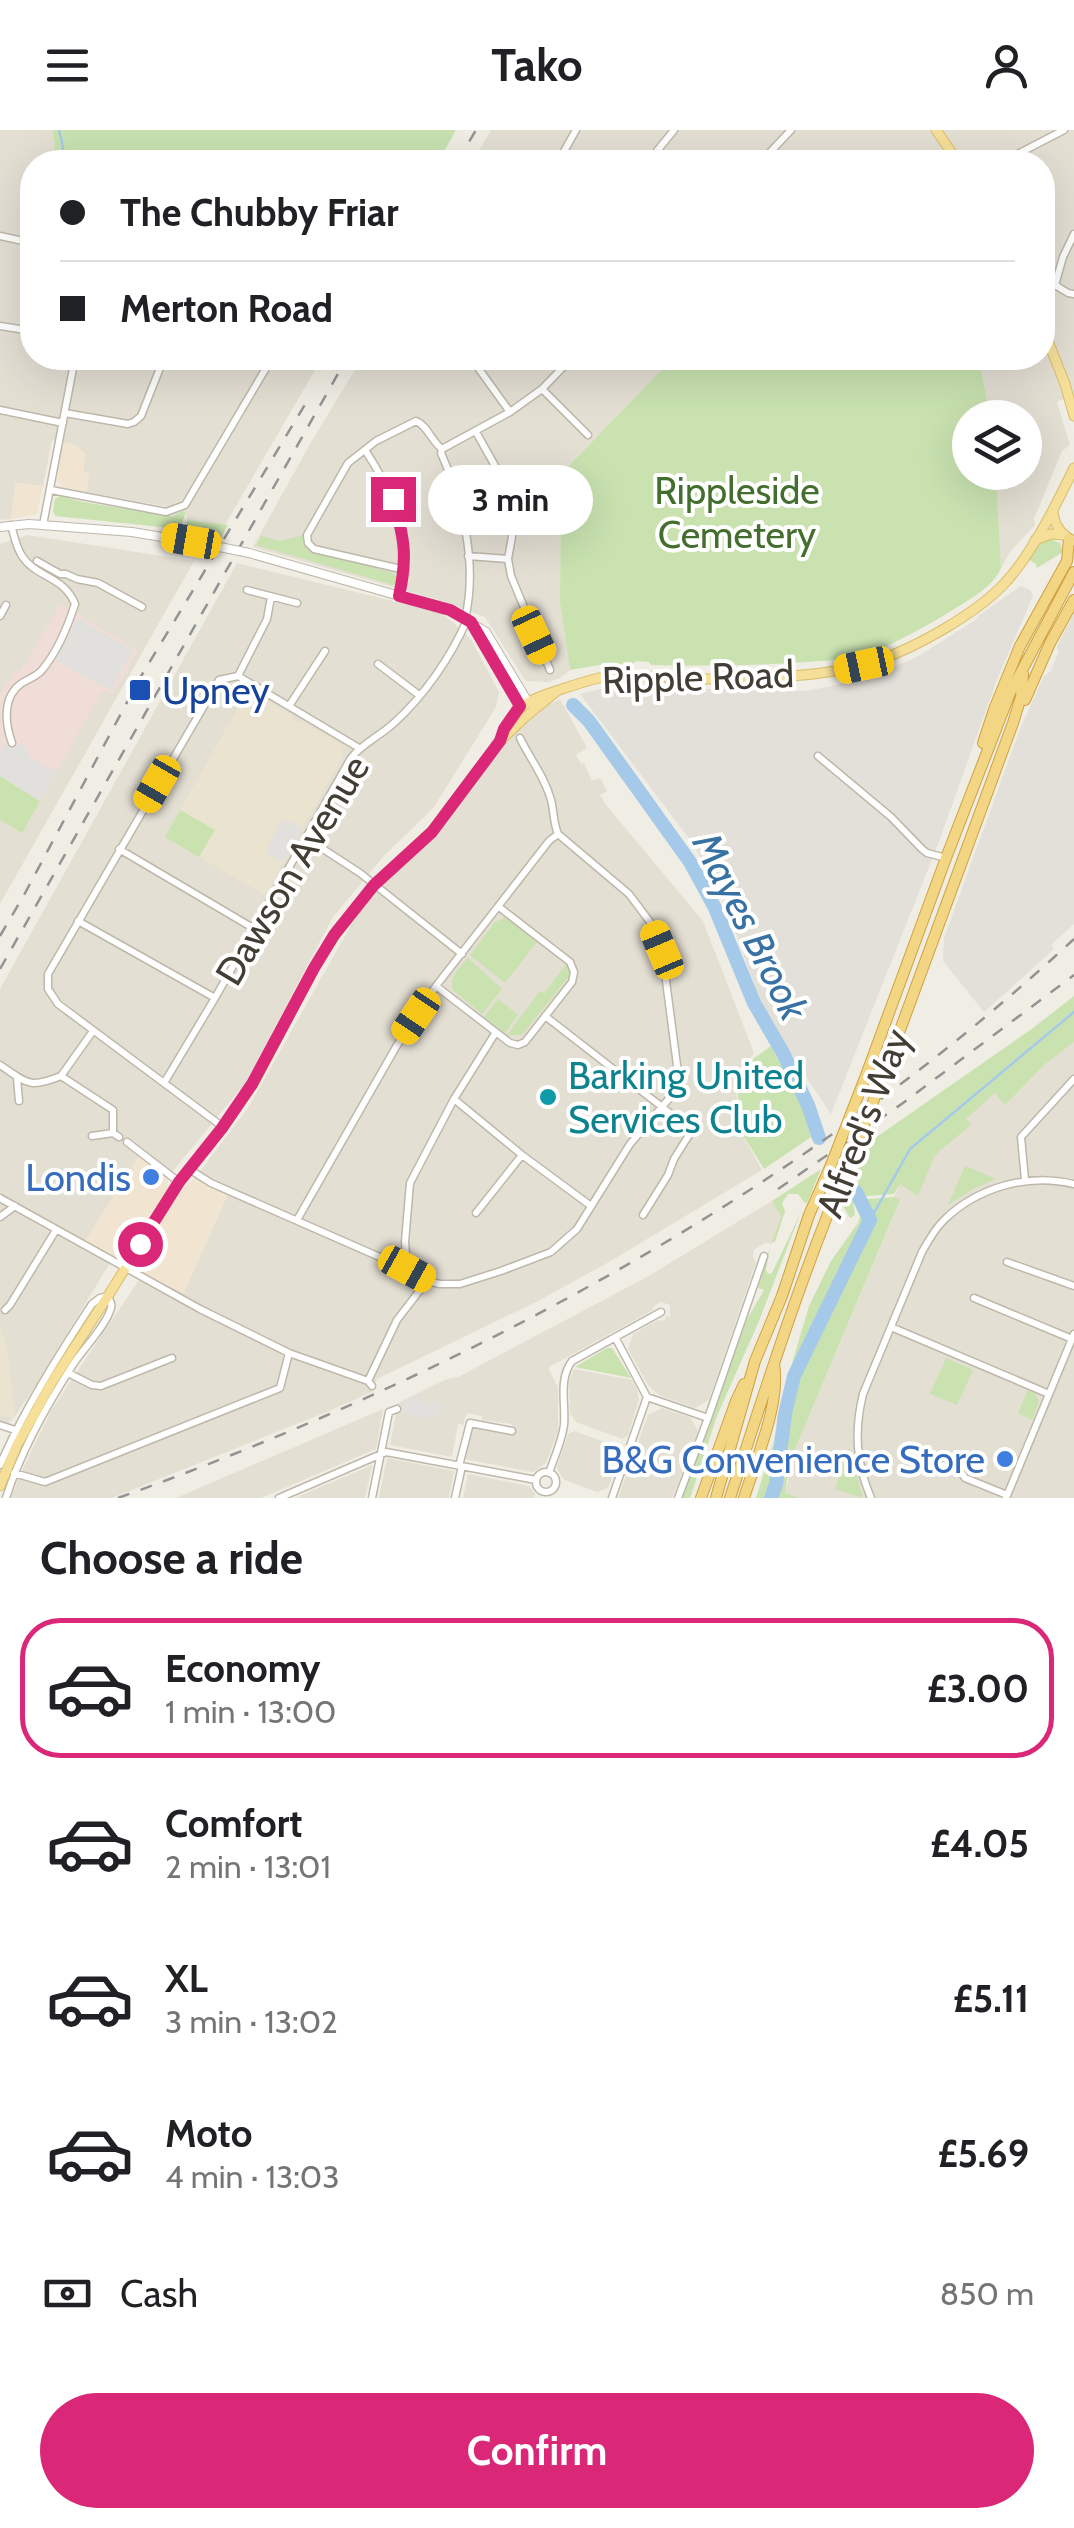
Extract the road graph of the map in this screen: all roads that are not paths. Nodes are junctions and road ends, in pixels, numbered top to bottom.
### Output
1 (674, 130) edge
2 (791, 130) edge
3 (1064, 130) edge
4 (1074, 138) edge
5 (658, 150) edge
6 (772, 150) edge
7 (1025, 150) edge
8 (1074, 234) edge
9 (1055, 284) joint
10 (1074, 294) edge
11 (1055, 359) edge
12 (73, 370) edge
13 (159, 370) edge
14 (265, 370) edge
15 (480, 370) edge
16 (560, 370) edge
17 (542, 389) junction
18 (0, 410) edge
19 (510, 412) junction
20 (65, 413) junction
21 (1074, 416) edge
22 (62, 423) junction
23 (476, 432) junction
24 (588, 436) dead end
25 (442, 449) junction
26 (365, 450) junction
27 (1074, 468) edge
28 (50, 490) junction
29 (524, 496) dead end
30 (1053, 511) junction
31 (11, 525) junction
32 (44, 525) junction
33 (0, 527) edge
34 (514, 530) dead end
35 (1069, 538) edge
36 (1035, 540) junction
37 (468, 556) junction
38 (508, 559) junction
39 (37, 562) dead end
40 (405, 570) junction
41 (1074, 572) edge
42 (77, 579) junction
43 (64, 586) junction
44 (248, 590) dead end
45 (271, 596) junction
46 (399, 596) junction
47 (1074, 600) edge
48 (297, 603) dead end
49 (6, 605) dead end
50 (142, 606) dead end
51 (0, 616) edge
52 (467, 620) junction
53 (325, 651) dead end
54 (378, 664) dead end
55 (550, 670) dead end
56 (1023, 671) junction
57 (238, 676) junction
58 (419, 695) junction
59 (289, 706) junction
60 (528, 708) junction
61 (520, 738) dead end
62 (12, 744) dead end
63 (359, 748) junction
64 (1003, 751) junction
65 (818, 756) dead end
66 (964, 811) junction
67 (558, 834) junction
68 (306, 838) junction
69 (119, 849) junction
70 (946, 858) junction
71 (374, 885) junction
72 (499, 907) junction
73 (78, 922) junction
74 (253, 928) junction
75 (462, 954) junction
76 (436, 986) junction
77 (215, 998) junction
78 (546, 1016) junction
79 (93, 1032) junction
80 (496, 1032) junction
81 (0, 1065) edge
82 (17, 1076) junction
83 (60, 1076) junction
84 (1074, 1079) edge
85 (164, 1083) junction
86 (454, 1100) junction
87 (19, 1102) dead end
88 (662, 1106) junction
89 (222, 1128) junction
90 (92, 1136) dead end
91 (127, 1142) dead end
92 (522, 1155) junction
93 (189, 1169) junction
94 (1024, 1180) junction
95 (179, 1182) junction
96 (1074, 1184) edge
97 (0, 1198) edge
98 (14, 1206) junction
99 (591, 1206) junction
100 (476, 1214) dead end
101 (643, 1215) dead end
102 (0, 1217) edge
103 (297, 1220) junction
104 (56, 1230) junction
105 (764, 1256) dead end
106 (1007, 1262) dead end
107 (125, 1268) junction
108 (407, 1269) junction
109 (427, 1280) junction
110 (1074, 1286) edge
111 (108, 1296) junction
112 (974, 1298) dead end
113 (5, 1310) dead end
114 (661, 1312) dead end
115 (891, 1327) junction
116 (1073, 1336) edge
117 (615, 1337) junction
118 (290, 1353) junction
119 (172, 1358) dead end
120 (755, 1361) junction
121 (774, 1361) junction
122 (68, 1372) junction
123 (1049, 1394) junction
124 (647, 1396) junction
125 (397, 1409) dead end
126 (708, 1418) junction
127 (0, 1425) edge
128 (15, 1430) junction
129 (512, 1432) dead end
130 (380, 1454) junction
131 (944, 1465) dead end
132 (0, 1466) edge
133 (460, 1466) junction
134 (14, 1473) junction
135 (549, 1473) junction
136 (536, 1480) junction
137 (0, 1486) edge
138 (542, 1495) edge
139 (609, 1496) edge
140 (1006, 1497) edge
141 (6, 1498) edge
142 (279, 1498) edge
143 (372, 1498) edge
144 (455, 1498) edge
145 (678, 1498) edge
146 (701, 1498) edge
147 (716, 1498) edge
148 (730, 1498) edge
149 (744, 1498) edge
150 (871, 1498) edge

1 - 5 street
2 - 6 street
3 - 4 street
3 - 7 street
8 - 9 street
9 - 10 street
11 - 21 main road
12 - 20 street
13 - 20 street
14 - 28 street
15 - 19 street
16 - 17 street
17 - 19 street
17 - 24 street
18 - 22 street
19 - 23 street
20 - 22 street
22 - 28 street
23 - 25 street
23 - 29 street
25 - 26 street
25 - 37 street
26 - 40 street
26 - 40 street
27 - 30 main road, Ripple Road
28 - 32 street
30 - 35 main road
30 - 36 main road, Ripple Road
31 - 32 street
31 - 33 street
31 - 43 street
32 - 46 street, bridge
34 - 38 street
35 - 36 main road
35 - 66 highway
36 - 60 main road, Ripple Road
37 - 38 street
37 - 52 street
38 - 55 street
39 - 42 street
40 - 46 street
41 - 56 highway
42 - 43 street
42 - 50 street
43 - 62 street
44 - 45 street
45 - 48 street
45 - 57 street
46 - 52 street
47 - 64 highway
49 - 51 street
52 - 58 street, Dawson Avenue
52 - 60 street
53 - 59 street
54 - 58 street
56 - 64 highway
56 - 66 highway
57 - 59 street
57 - 69 street
58 - 63 street, Dawson Avenue
59 - 63 street
60 - 71 main road, Ripple Road
61 - 67 street
63 - 68 street, Dawson Avenue
64 - 121 highway, Alfred's Way, bridge
65 - 70 street
66 - 70 highway, Alfred's Way
67 - 72 street
67 - 88 street
68 - 71 street
68 - 74 street, Dawson Avenue
69 - 73 street
69 - 74 street
70 - 120 highway, Alfred's Way, bridge
71 - 75 street
71 - 89 main road, Ripple Road
72 - 75 street
72 - 78 street
73 - 77 street
73 - 79 street
74 - 77 street, Dawson Avenue
75 - 76 street
76 - 80 street
76 - 103 street
77 - 85 street, Dawson Avenue
78 - 80 street
78 - 88 street
79 - 83 street
79 - 85 street
80 - 86 street
81 - 82 street
82 - 83 street
82 - 87 street
83 - 90 street
84 - 94 street
85 - 89 street
86 - 92 street
86 - 108 street
88 - 99 street
88 - 101 street
89 - 93 main road, Ripple Road
91 - 95 street
92 - 99 street
92 - 100 street
93 - 95 main road, Ripple Road
93 - 103 street
94 - 96 street
94 - 115 street
95 - 107 main road, Ripple Road
97 - 98 street
98 - 102 street
98 - 104 street
99 - 109 street
103 - 108 street
104 - 107 street
104 - 113 street
105 - 126 street
106 - 110 street
107 - 111 main road, Ripple Road
107 - 118 street
108 - 109 street
109 - 118 street
111 - 122 street, Ripple Road
111 - 128 street, Ripple Road
111 - 137 main road, Ripple Road
112 - 116 street
114 - 117 street
115 - 123 street
115 - 150 street
116 - 123 street
117 - 124 street
117 - 135 street
118 - 134 street
119 - 122 street
120 - 146 highway
120 - 147 highway, Alfred's Way
121 - 148 highway, Alfred's Way
121 - 149 highway
122 - 134 street, Ripple Road
123 - 140 street
124 - 126 street
124 - 139 street
125 - 130 street
126 - 145 street
127 - 128 street
128 - 132 street, Ripple Road
129 - 133 street
130 - 133 street
130 - 142 street
130 - 143 street
131 - 140 street
133 - 136 street
133 - 144 street
134 - 141 street, Ripple Road
135 - 136 street
135 - 138 street
136 - 138 street

